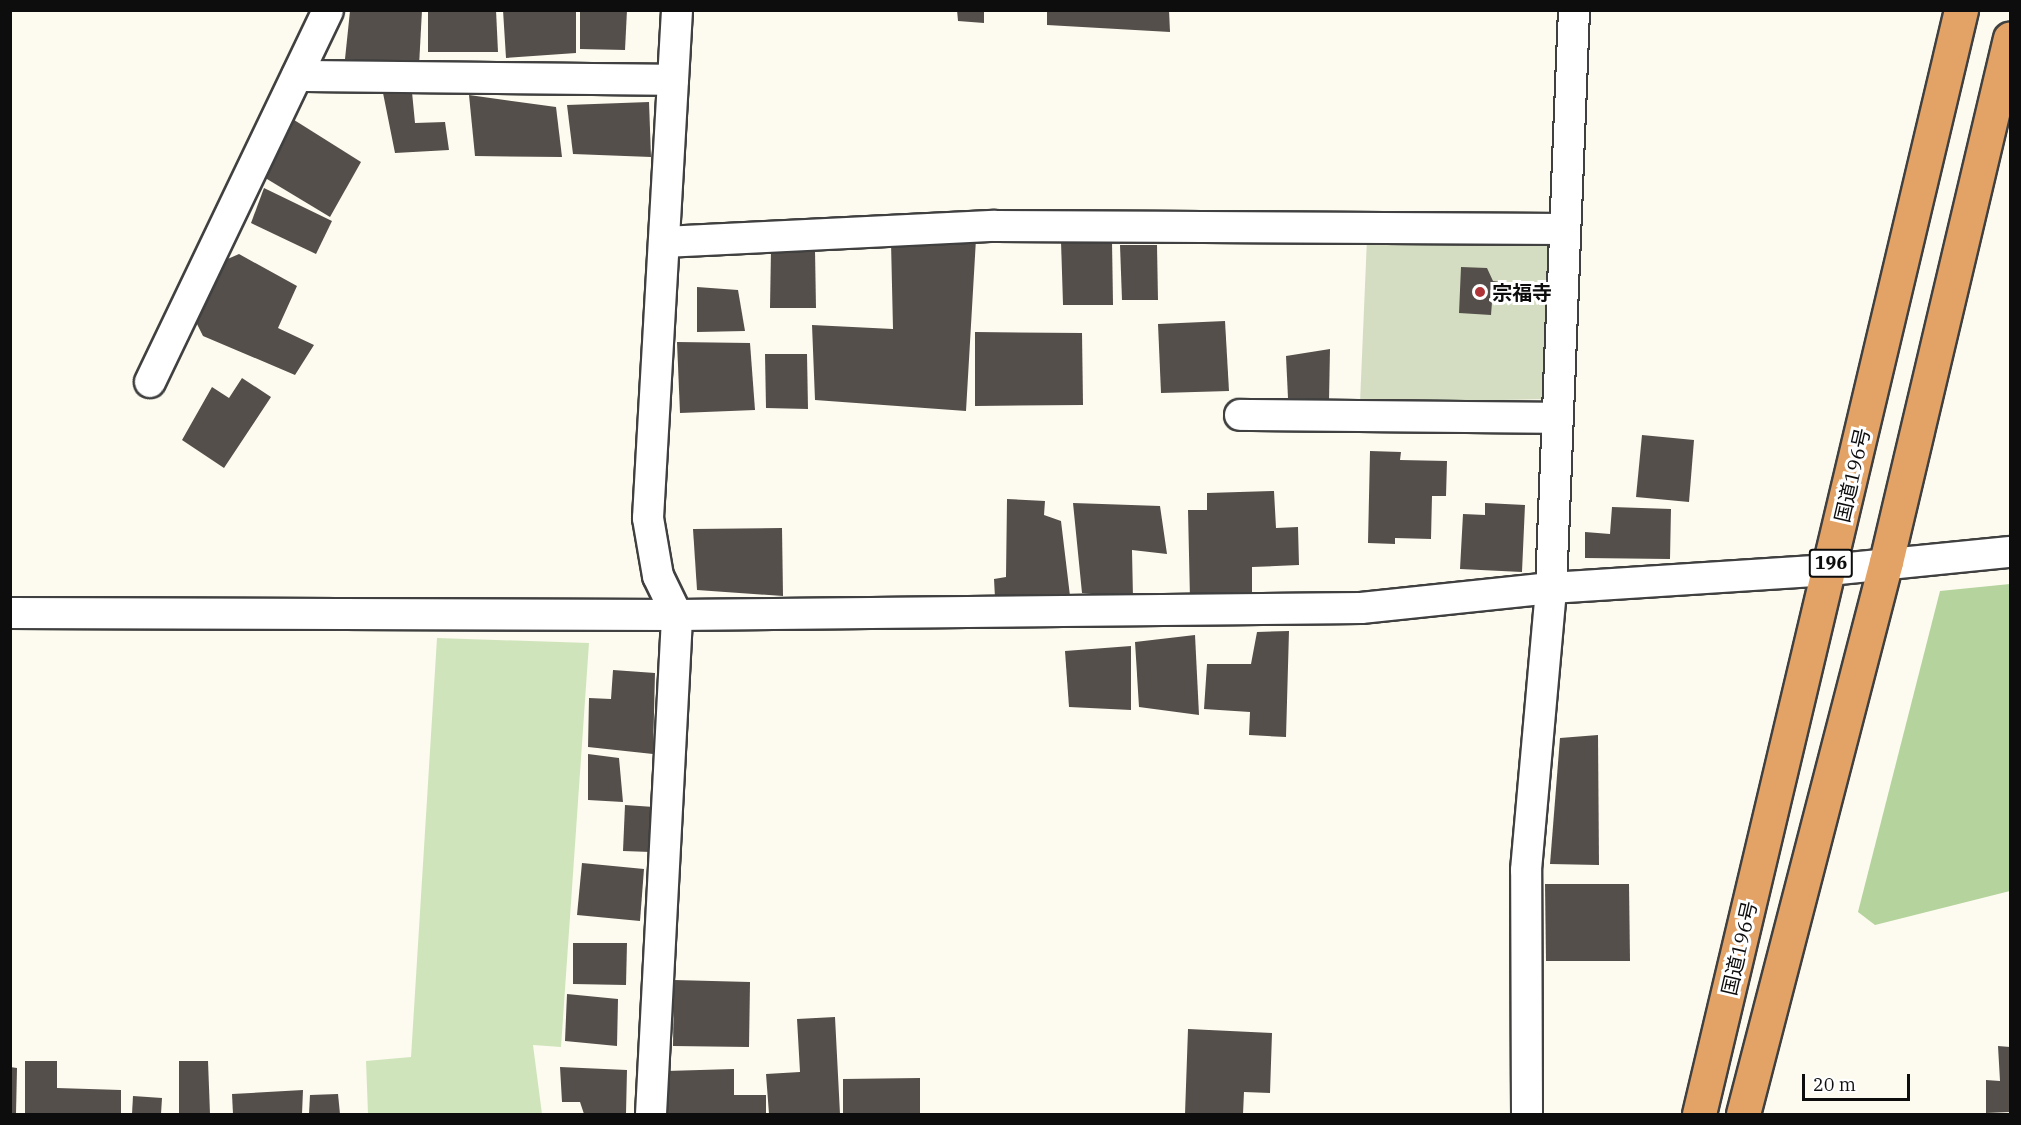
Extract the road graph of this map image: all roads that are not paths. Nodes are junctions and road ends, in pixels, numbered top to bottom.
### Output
1 (328, 10) edge
2 (677, 10) edge
3 (1574, 10) edge
4 (1961, 10) edge
5 (2010, 38) edge
6 (297, 76) junction
7 (673, 80) junction
8 (1565, 229) junction
9 (664, 242) junction
10 (150, 382) dead end
11 (1240, 415) dead end
12 (1558, 418) junction
13 (2010, 552) edge
14 (1886, 562) junction
15 (1829, 570) junction
16 (1551, 588) junction
17 (10, 613) edge
18 (677, 615) junction
19 (651, 1114) edge
20 (1527, 1114) edge
21 (1699, 1114) edge
22 (1743, 1114) edge

1 - 6 street
2 - 7 street
3 - 8 street
4 - 15 highway, 国道196号 / 196
5 - 14 highway, 196
6 - 7 street
6 - 10 street
7 - 9 street
8 - 9 street
8 - 12 street
9 - 18 street
11 - 12 street
12 - 16 street
13 - 14 street
14 - 15 street
14 - 22 highway, 196
15 - 16 street
15 - 21 highway, 国道196号 / 196
16 - 18 street
16 - 20 street
17 - 18 street
18 - 19 street

